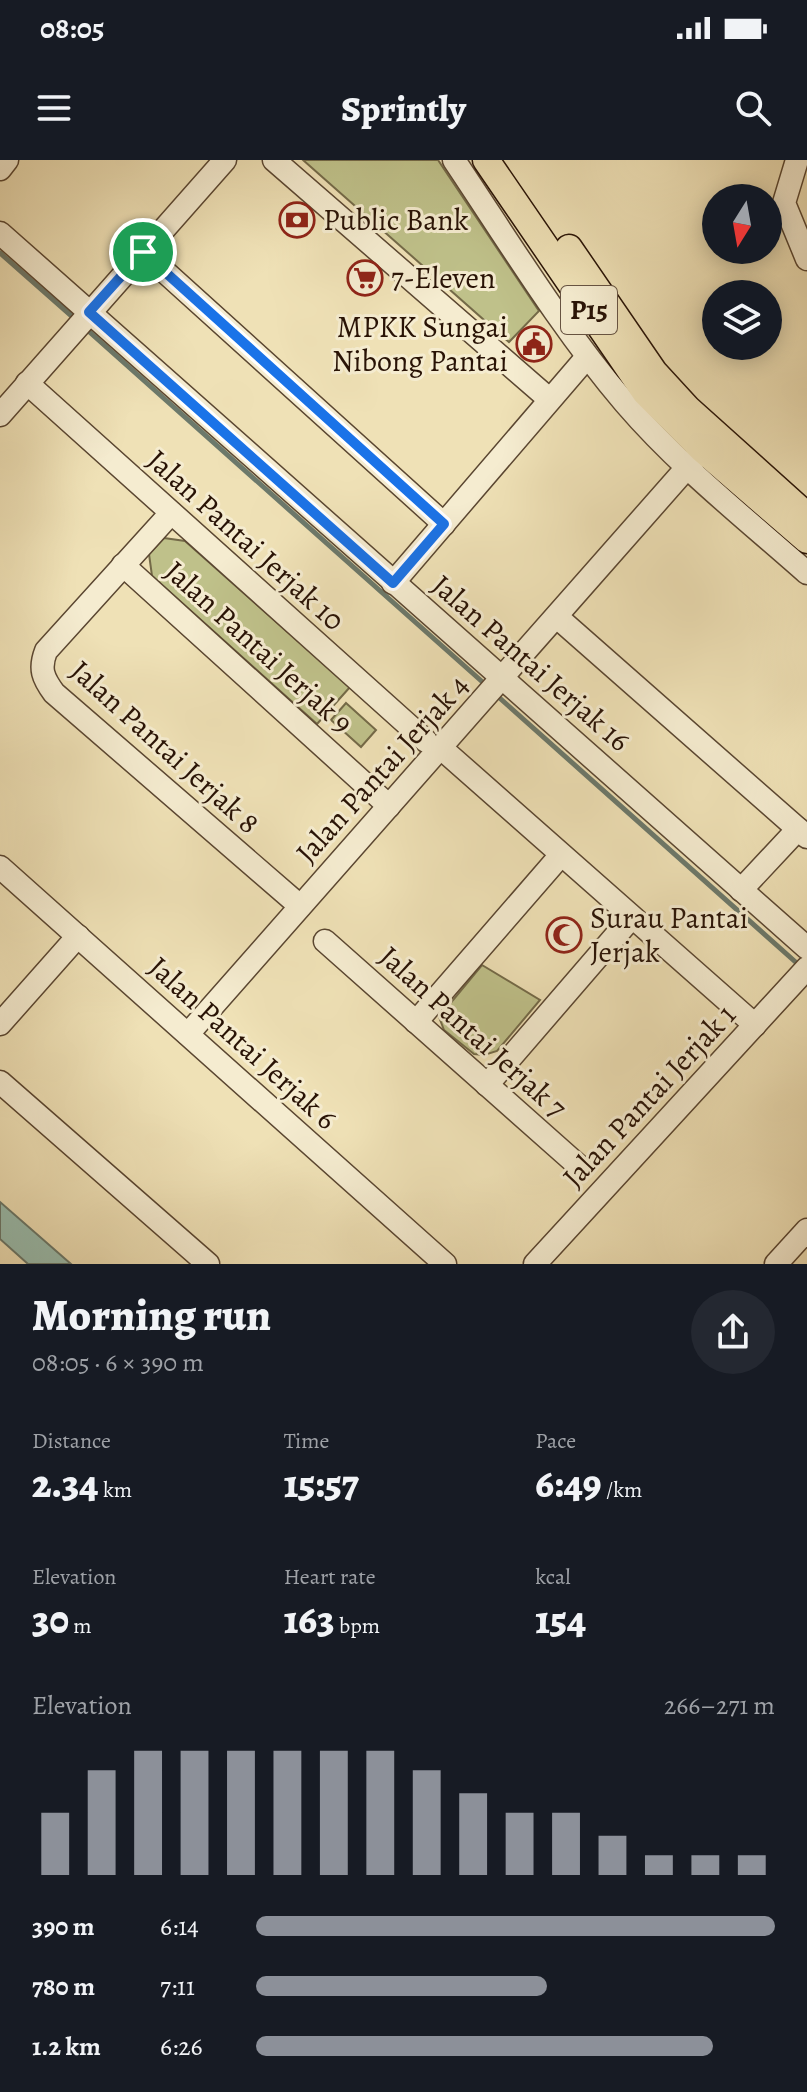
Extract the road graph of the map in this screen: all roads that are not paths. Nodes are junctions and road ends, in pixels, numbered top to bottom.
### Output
1 (7, 160) edge
2 (225, 160) edge
3 (274, 160) edge
4 (454, 160) edge
5 (486, 160) edge
6 (508, 160) edge
7 (797, 160) edge
8 (0, 169) edge
9 (0, 233) edge
10 (143, 252) junction
11 (807, 259) edge
12 (83, 319) junction
13 (587, 357) junction
14 (27, 383) junction
15 (549, 399) junction
16 (0, 415) edge
17 (703, 451) junction
18 (171, 513) junction
19 (807, 516) edge
20 (444, 524) junction
21 (807, 540) edge
22 (123, 565) junction
23 (807, 573) edge
24 (393, 583) junction
25 (557, 617) junction
26 (499, 683) junction
27 (433, 744) junction
28 (389, 806) junction
29 (803, 833) edge
30 (560, 856) junction
31 (0, 867) edge
32 (741, 890) junction
33 (300, 906) junction
34 (631, 918) junction
35 (78, 936) junction
36 (325, 941) dead end
37 (807, 948) edge
38 (804, 976) edge
39 (416, 1022) junction
40 (0, 1024) edge
41 (755, 1025) junction
42 (188, 1034) junction
43 (0, 1082) edge
44 (487, 1085) junction
45 (581, 1168) dead end
46 (807, 1230) edge
47 (208, 1264) edge
48 (445, 1264) edge
49 (535, 1264) edge
50 (776, 1264) edge

1 - 8 street
2 - 10 street
3 - 15 street
4 - 13 street
5 - 17 main road, P15
6 - 17 main road, P15
7 - 11 street
9 - 12 street, Jalan Pantai Jerjak 16
10 - 12 street
10 - 20 street
12 - 14 street
12 - 24 street, Jalan Pantai Jerjak 16
13 - 15 street
13 - 17 street
14 - 16 street
14 - 18 street, Jalan Pantai Jerjak 10
15 - 20 street
17 - 19 main road, P15
17 - 21 main road, P15
17 - 23 street
17 - 25 street, Jalan Pantai Jerjak 4
18 - 22 street, Jalan Pantai Jerjak 8
18 - 27 street, Jalan Pantai Jerjak 10
20 - 24 street
22 - 28 street, Jalan Pantai Jerjak 9
22 - 33 street, Jalan Pantai Jerjak 8
24 - 26 street, Jalan Pantai Jerjak 16
25 - 26 street, Jalan Pantai Jerjak 4
25 - 29 street
26 - 27 street, Jalan Pantai Jerjak 4
26 - 32 street, Jalan Pantai Jerjak 16
27 - 28 street, Jalan Pantai Jerjak 4
27 - 30 street, Jalan Pantai Jerjak 10
28 - 33 street, Jalan Pantai Jerjak 4
29 - 32 street
30 - 34 street, Jalan Pantai Jerjak 10
30 - 39 street
31 - 35 street, Jalan Pantai Jerjak 6
32 - 37 street, Jalan Pantai Jerjak 16
33 - 42 street, Jalan Pantai Jerjak 4
34 - 41 street, Jalan Pantai Jerjak 10
34 - 44 street
35 - 40 street
35 - 42 street, Jalan Pantai Jerjak 6
36 - 39 street, Jalan Pantai Jerjak 7
38 - 41 street, Jalan Pantai Jerjak 1
39 - 44 street, Jalan Pantai Jerjak 7
41 - 49 street, Jalan Pantai Jerjak 1
42 - 48 street, Jalan Pantai Jerjak 6
43 - 47 street
44 - 45 street, Jalan Pantai Jerjak 7
46 - 50 street

